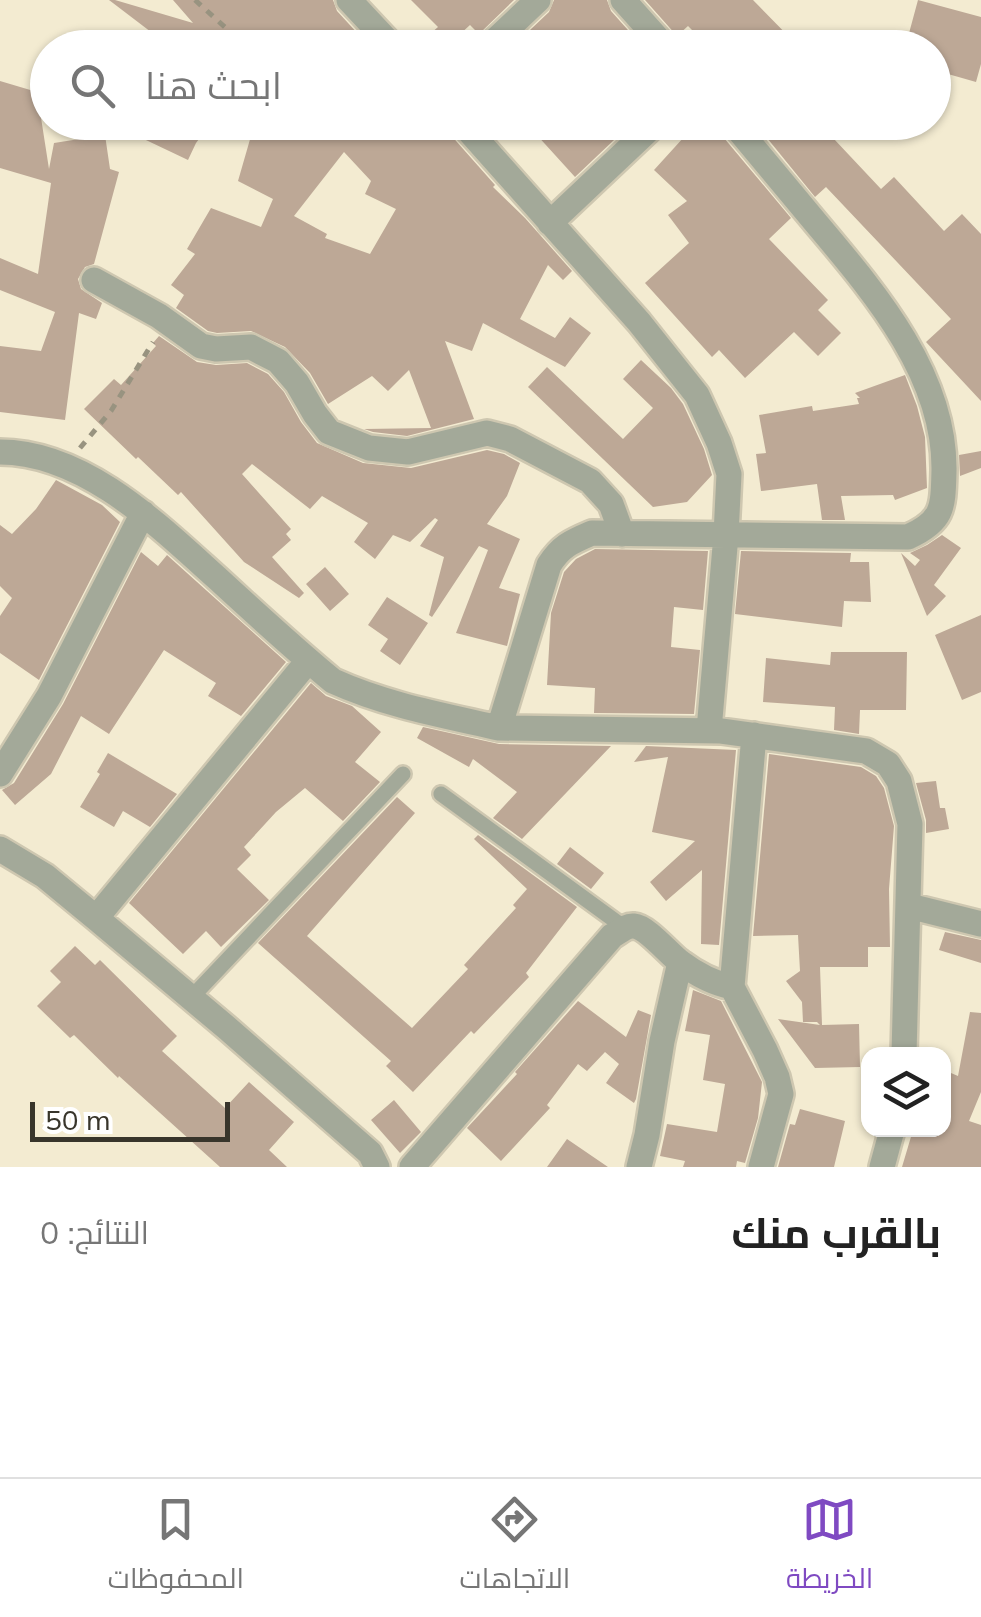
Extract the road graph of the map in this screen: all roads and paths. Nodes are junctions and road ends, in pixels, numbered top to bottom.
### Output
1 (195, 0) edge
2 (350, 0) edge
3 (538, 0) edge
4 (623, 0) edge
5 (228, 30) edge
6 (378, 30) edge
7 (507, 30) edge
8 (650, 30) edge
9 (477, 140) edge
10 (638, 140) edge
11 (747, 140) edge
12 (550, 223) junction
13 (94, 280) dead end
14 (166, 320) junction
15 (0, 452) edge
16 (66, 465) junction
17 (143, 513) junction
18 (622, 534) junction
19 (726, 535) junction
20 (308, 661) junction
21 (499, 728) junction
22 (709, 730) junction
23 (754, 735) junction
24 (0, 774) edge
25 (403, 774) dead end
26 (441, 794) dead end
27 (0, 849) edge
28 (909, 906) junction
29 (96, 918) junction
30 (981, 924) edge
31 (625, 928) junction
32 (680, 962) junction
33 (732, 987) junction
34 (191, 998) junction
35 (904, 1047) edge
36 (890, 1137) edge
37 (377, 1167) edge
38 (412, 1167) edge
39 (639, 1167) edge
40 (762, 1167) edge
41 (882, 1167) edge

1 - 5 path
2 - 6 street
3 - 7 street
4 - 8 street
9 - 12 street
10 - 12 street
11 - 19 street
12 - 19 street
13 - 14 street
14 - 16 path
14 - 18 street
15 - 16 street
16 - 17 street
17 - 20 street
17 - 24 street
18 - 19 street
18 - 21 street
19 - 22 street
20 - 21 street
20 - 29 street
21 - 22 street
22 - 23 street
23 - 28 street
23 - 33 street
25 - 34 lane
26 - 31 lane
27 - 29 street
28 - 30 street
28 - 35 street
29 - 34 street
31 - 32 street
31 - 38 street
32 - 33 street
32 - 39 street
33 - 40 street
34 - 37 street
36 - 41 street

